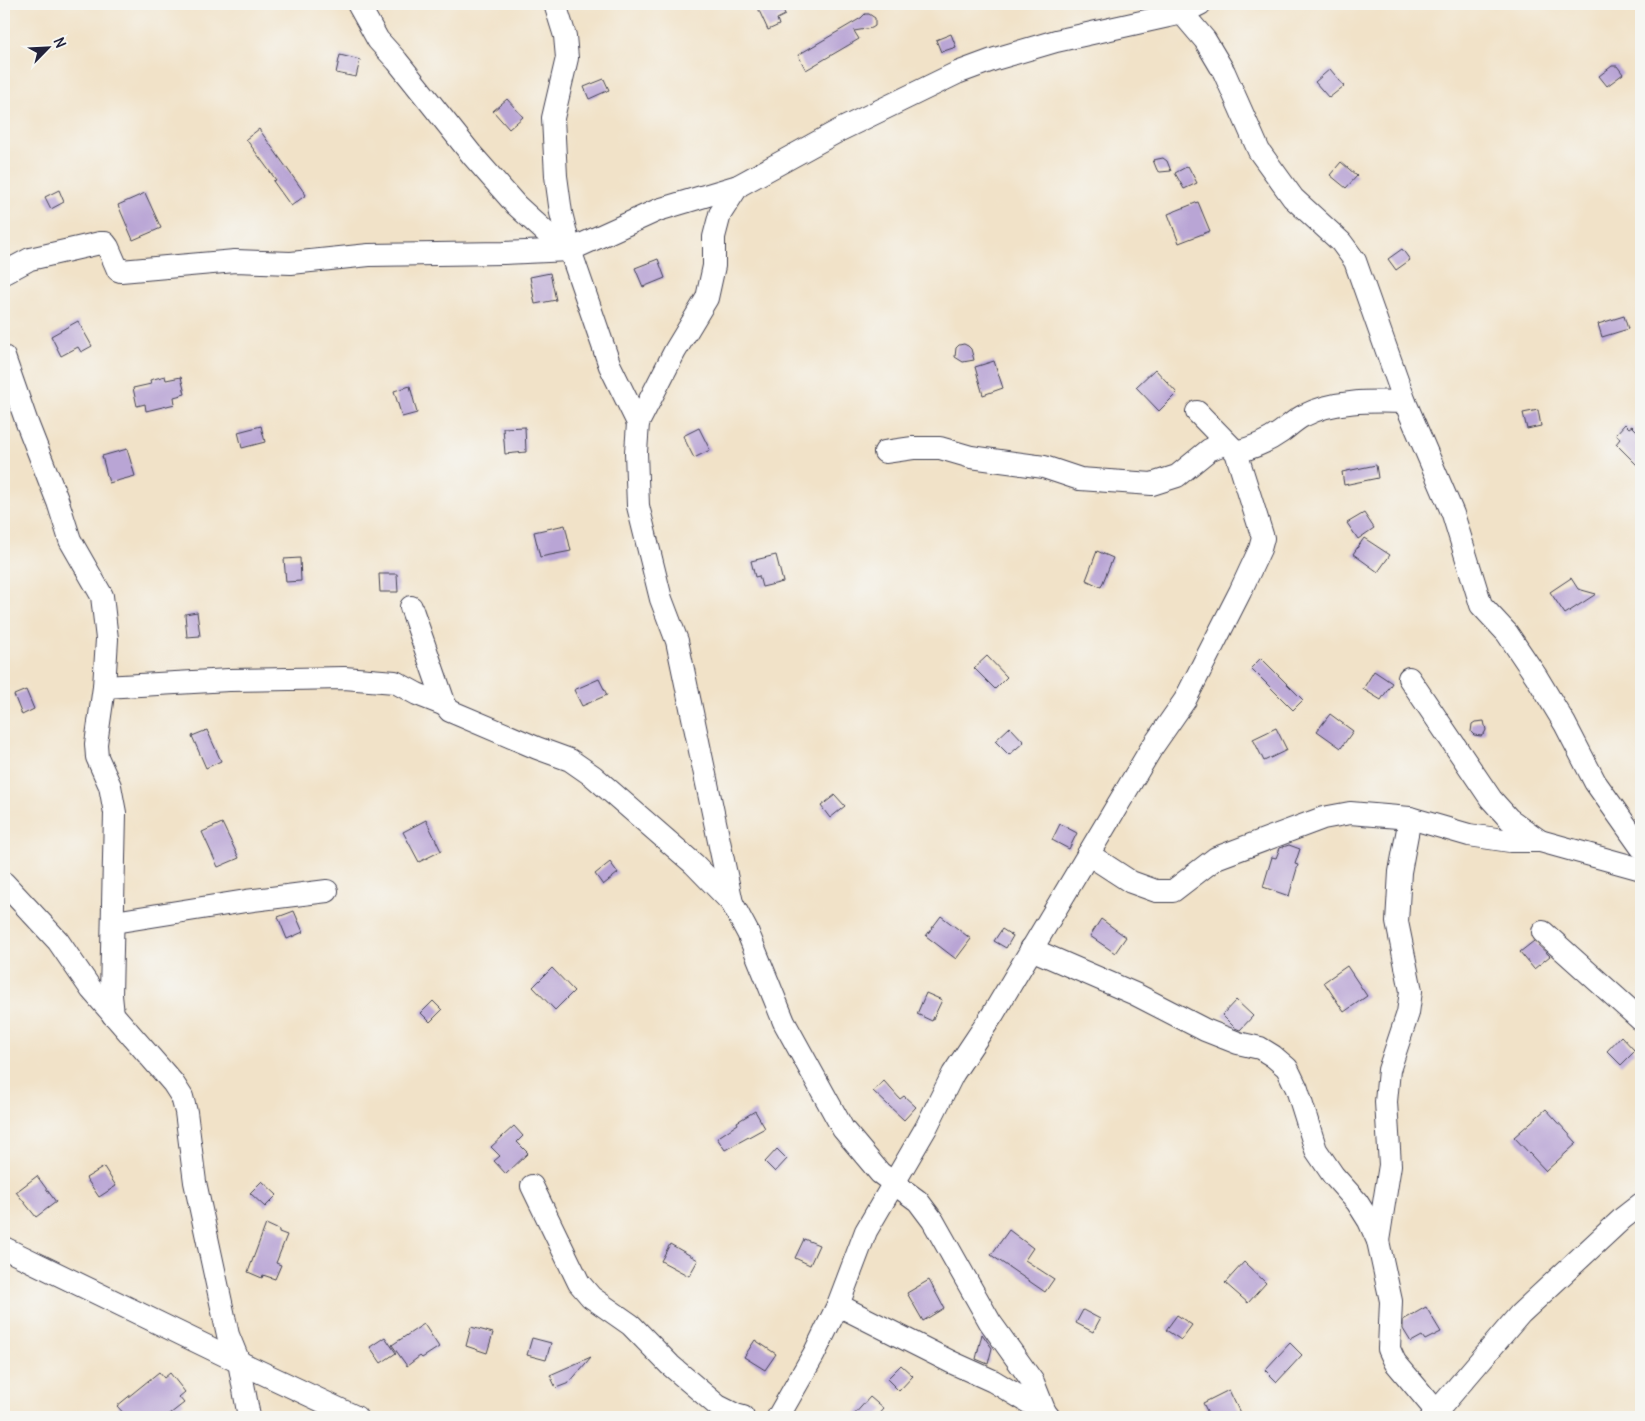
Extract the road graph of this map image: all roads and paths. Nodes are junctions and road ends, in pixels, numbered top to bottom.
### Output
1 (358, 4) edge
2 (556, 4) edge
3 (1186, 7) edge
4 (738, 186) junction
5 (570, 250) junction
6 (4, 273) edge
7 (4, 357) edge
8 (1405, 402) junction
9 (1198, 412) dead end
10 (638, 423) junction
11 (1231, 448) junction
12 (885, 452) dead end
13 (411, 606) dead end
14 (1409, 678) dead end
15 (104, 687) junction
16 (445, 705) junction
17 (1410, 818) junction
18 (1540, 841) junction
19 (1641, 847) edge
20 (1088, 854) junction
21 (1641, 869) edge
22 (4, 883) edge
23 (327, 891) dead end
24 (732, 903) junction
25 (114, 922) junction
26 (1543, 932) dead end
27 (1032, 949) junction
28 (113, 1015) junction
29 (1641, 1020) edge
30 (894, 1184) junction
31 (532, 1186) dead end
32 (1641, 1204) edge
33 (1378, 1241) junction
34 (4, 1248) edge
35 (838, 1305) junction
36 (238, 1362) junction
37 (1434, 1414) edge
38 (1047, 1415) edge
39 (249, 1417) edge
40 (356, 1417) edge
41 (744, 1417) edge
42 (778, 1417) edge

1 - 5 street
2 - 5 street
3 - 4 street
3 - 8 street
4 - 5 street
4 - 10 street
5 - 6 street
5 - 10 street
7 - 15 street
8 - 11 street
8 - 19 street
9 - 11 street
10 - 24 street
11 - 12 street
11 - 20 street
13 - 16 street
14 - 18 street
15 - 16 street
15 - 25 street
16 - 24 street
17 - 18 street
17 - 20 street
17 - 33 street
18 - 21 street
20 - 27 street
22 - 28 street
23 - 25 street
24 - 30 street
25 - 28 street
26 - 29 street
27 - 30 street
27 - 33 street
28 - 36 street
30 - 35 street
30 - 38 street
31 - 41 street
32 - 37 street
33 - 37 street
34 - 36 street
35 - 38 street
35 - 42 street
36 - 39 street
36 - 40 street

